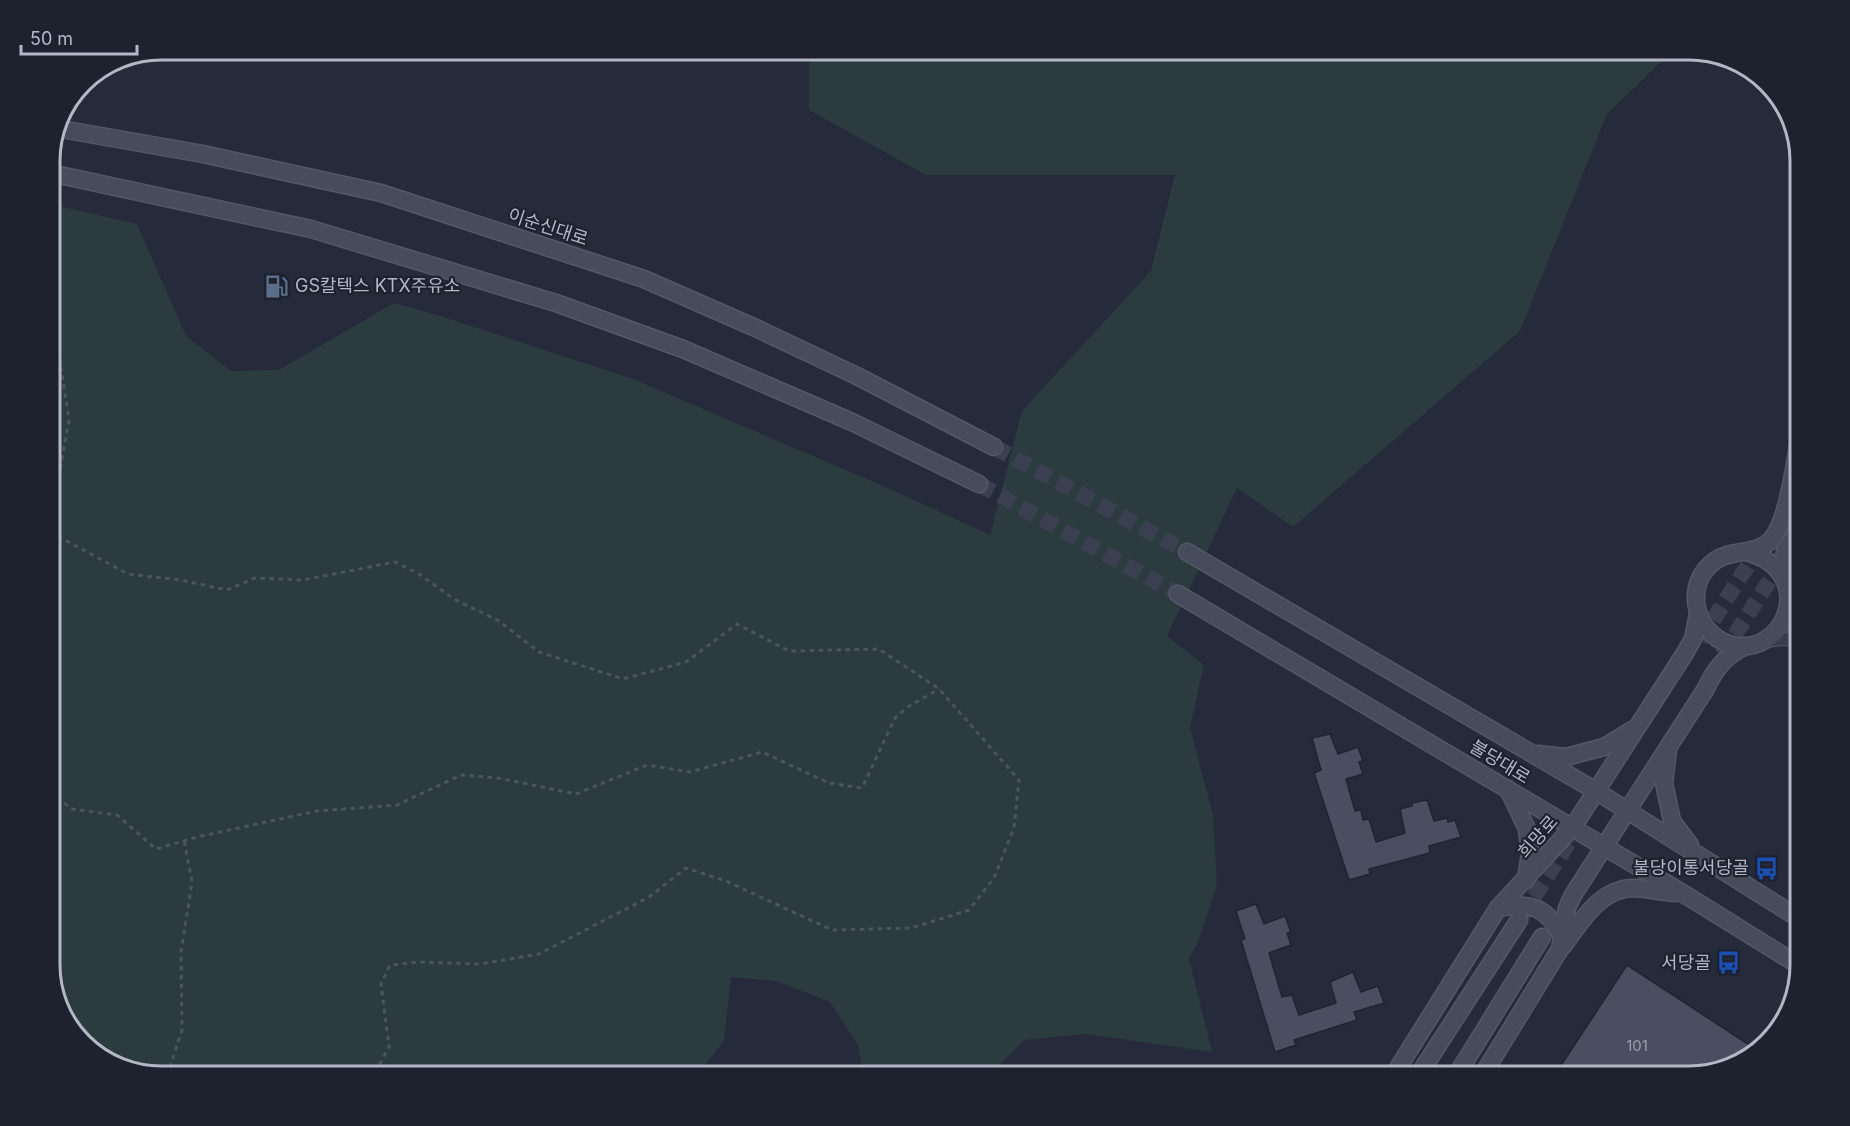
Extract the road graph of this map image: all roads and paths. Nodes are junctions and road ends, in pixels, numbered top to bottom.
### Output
1 (65, 130) edge
2 (60, 175) edge
3 (60, 362) edge
4 (994, 447) tunnel mouth
5 (60, 470) edge
6 (1790, 483) edge
7 (979, 484) tunnel mouth
8 (60, 537) edge
9 (1790, 542) edge
10 (1187, 552) tunnel mouth
11 (1746, 552) junction
12 (1786, 584) junction
13 (1178, 594) tunnel mouth
14 (1790, 594) edge
15 (1698, 614) junction
16 (1790, 640) edge
17 (1754, 644) junction
18 (939, 689) junction
19 (1638, 726) junction
20 (1669, 744) junction
21 (1530, 753) junction
22 (1508, 789) junction
23 (1596, 791) junction
24 (60, 800) edge
25 (1626, 810) junction
26 (1573, 827) junction
27 (184, 840) junction
28 (1604, 846) junction
29 (1696, 853) junction
30 (1526, 880) junction
31 (1684, 894) junction
32 (1498, 908) junction
33 (1790, 912) edge
34 (1519, 920) tunnel mouth
35 (1542, 937) dead end
36 (1561, 943) junction
37 (1790, 960) edge
38 (171, 1066) edge
39 (379, 1066) edge
40 (1400, 1066) edge
41 (1425, 1066) edge
42 (1463, 1066) edge
43 (1488, 1066) edge

1 - 4 main road, 이순신대로
2 - 7 main road
3 - 5 path
6 - 11 main road
8 - 18 path
9 - 12 main road
10 - 21 main road, 불당대로
11 - 12 main road
11 - 15 main road
12 - 14 street
12 - 17 main road
13 - 22 main road, 불당대로
15 - 17 main road
15 - 19 main road, 희망로
16 - 17 street
17 - 20 main road
18 - 27 path
18 - 39 path
19 - 21 main road
19 - 23 main road, 희망로
20 - 25 main road
20 - 29 main road
21 - 23 main road, 불당대로
22 - 26 main road, 불당대로
22 - 30 main road
23 - 25 main road, 불당대로
23 - 26 main road, 희망로
24 - 27 path
25 - 28 main road
25 - 29 main road, 불당대로
26 - 28 main road, 불당대로
26 - 30 main road, 희망로
27 - 38 path
28 - 31 main road, 불당대로
28 - 36 main road
29 - 33 main road, 불당대로
30 - 32 main road, 희망로
31 - 36 main road
31 - 37 main road, 불당대로
32 - 36 main road
32 - 40 main road, 희망로
34 - 41 main road
35 - 42 main road
36 - 43 main road

